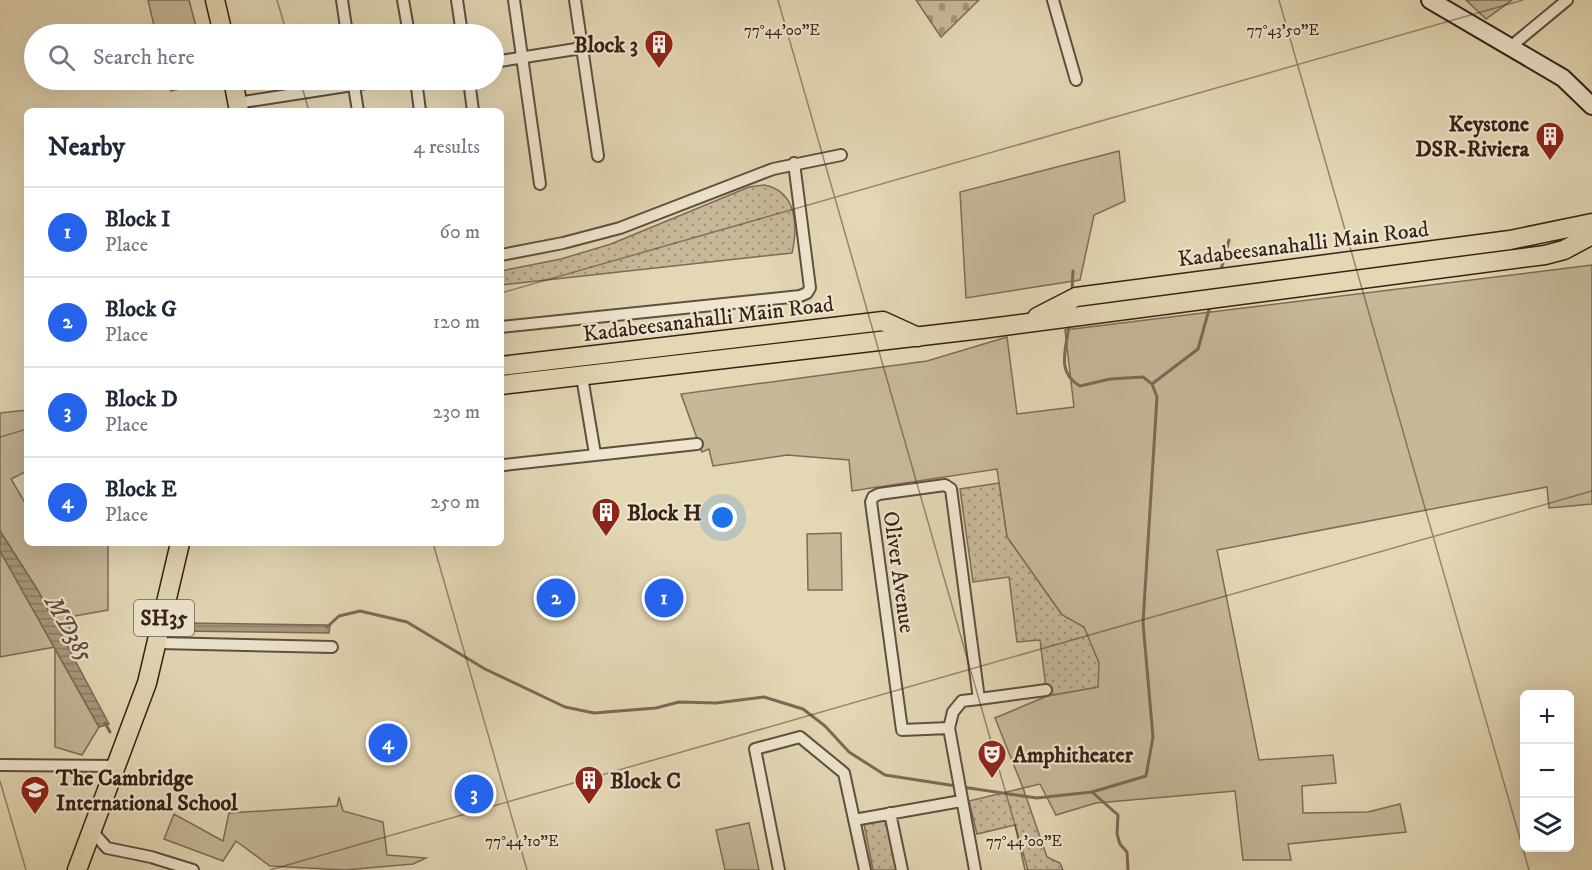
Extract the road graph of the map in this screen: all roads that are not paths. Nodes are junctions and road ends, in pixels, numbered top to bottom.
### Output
1 (215, 0) edge
2 (342, 0) edge
3 (404, 0) edge
4 (457, 0) edge
5 (514, 0) edge
6 (575, 0) edge
7 (1053, 0) edge
8 (1430, 0) edge
9 (1566, 0) edge
10 (221, 24) edge
11 (346, 24) edge
12 (408, 24) edge
13 (461, 24) edge
14 (582, 48) junction
15 (1509, 48) junction
16 (522, 58) junction
17 (504, 61) edge
18 (1076, 80) dead end
19 (235, 90) edge
20 (316, 90) edge
21 (354, 90) edge
22 (417, 90) edge
23 (470, 90) edge
24 (1592, 106) edge
25 (238, 107) edge
26 (357, 108) edge
27 (420, 108) edge
28 (473, 108) edge
29 (841, 155) dead end
30 (598, 156) dead end
31 (794, 164) junction
32 (540, 184) dead end
33 (1592, 223) edge
34 (1592, 235) edge
35 (504, 254) edge
36 (1025, 323) junction
37 (504, 327) edge
38 (918, 337) junction
39 (504, 366) edge
40 (582, 377) junction
41 (504, 385) edge
42 (697, 444) dead end
43 (595, 454) junction
44 (504, 465) dead end
45 (179, 546) edge
46 (159, 643) junction
47 (332, 647) dead end
48 (1046, 690) dead end
49 (979, 699) junction
50 (949, 728) junction
51 (0, 765) edge
52 (117, 766) junction
53 (961, 801) junction
54 (890, 813) junction
55 (854, 819) junction
56 (92, 831) junction
57 (77, 870) edge
58 (193, 870) edge
59 (779, 870) edge
60 (866, 870) edge
61 (902, 870) edge
62 (975, 870) edge

1 - 10 main road
2 - 11 street
3 - 12 street
4 - 13 street
5 - 16 street
6 - 14 street
7 - 18 street
8 - 15 street
9 - 15 street
14 - 16 street
14 - 30 street
15 - 24 street
16 - 17 street
16 - 32 street
19 - 25 main road
20 - 25 street
21 - 26 street
22 - 27 street
23 - 28 street
29 - 31 street
31 - 35 street
31 - 37 street
33 - 36 main road, Kadabeesanahalli Main Road
34 - 36 main road, Kadabeesanahalli Main Road
36 - 38 main road, Kadabeesanahalli Main Road
38 - 39 main road, Kadabeesanahalli Main Road
38 - 40 main road, Kadabeesanahalli Main Road
40 - 41 main road, Kadabeesanahalli Main Road
40 - 43 street
42 - 43 street
43 - 44 street
45 - 46 main road, SH35
46 - 47 street
46 - 52 main road, SH35
48 - 49 street
49 - 50 street
49 - 50 street, Oliver Avenue
50 - 53 street
51 - 52 street
52 - 56 main road, SH35
53 - 54 street
53 - 62 street
54 - 55 street
54 - 61 street
55 - 59 street
55 - 60 street
56 - 57 main road, SH35
56 - 58 street

